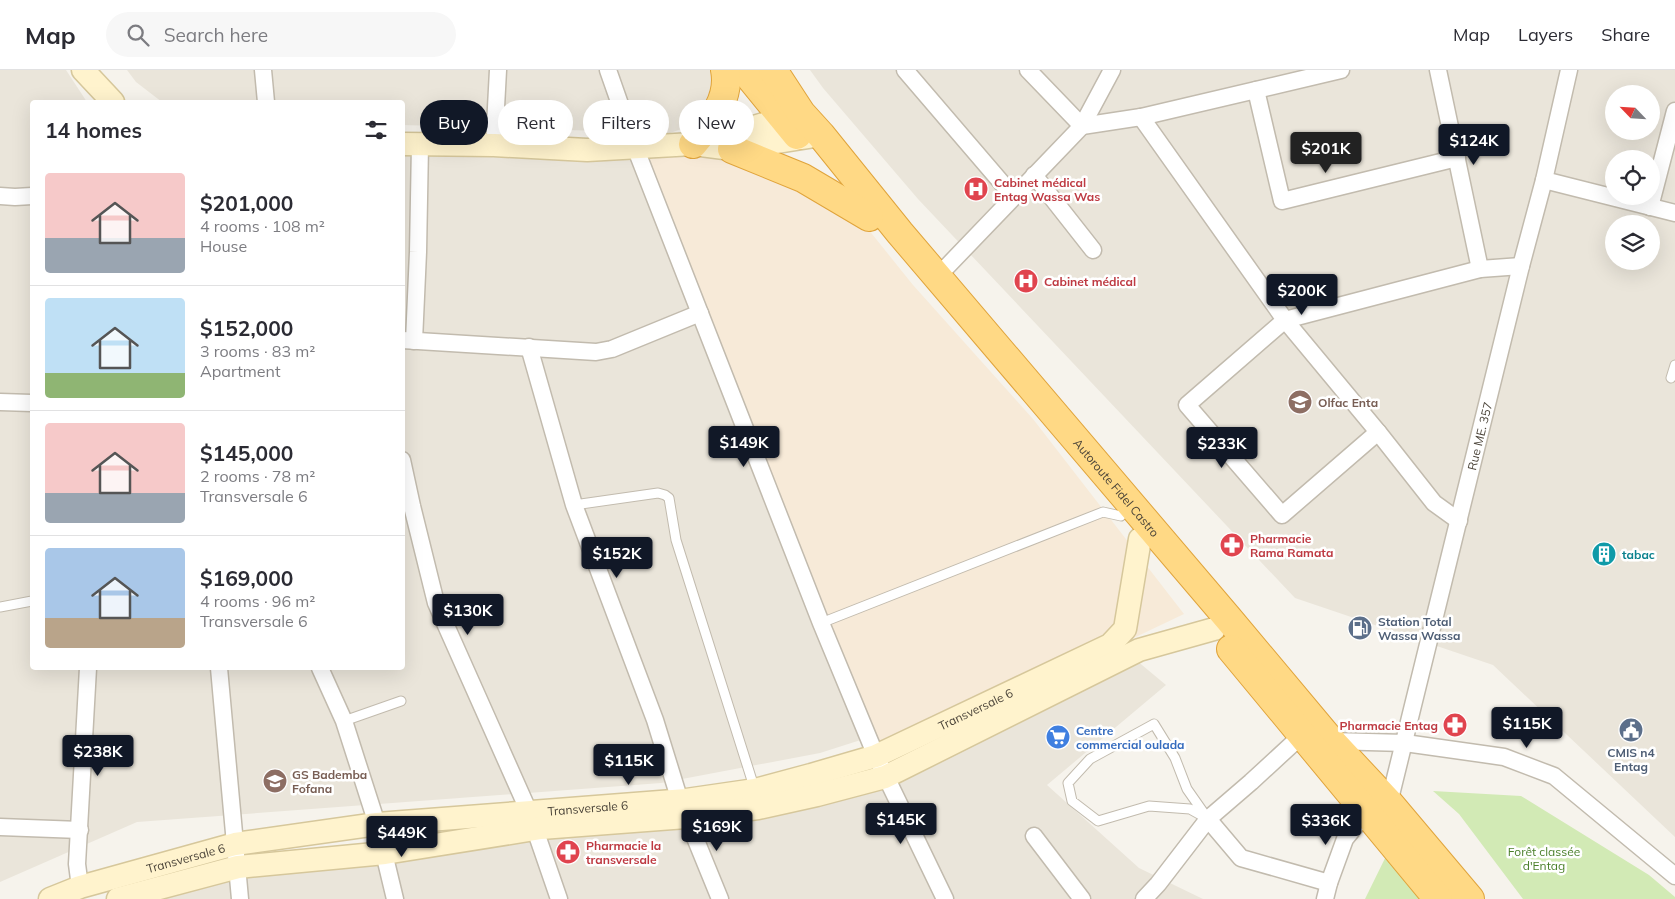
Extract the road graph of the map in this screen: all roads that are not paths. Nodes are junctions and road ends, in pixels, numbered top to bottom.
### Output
1 (83, 70) edge
2 (263, 70) edge
3 (608, 70) edge
4 (725, 70) edge
5 (744, 70) edge
6 (773, 70) edge
7 (905, 70) edge
8 (1028, 70) edge
9 (1112, 70) edge
10 (1341, 70) edge
11 (1438, 70) edge
12 (1569, 70) edge
13 (494, 73) edge
14 (103, 86) edge
15 (1256, 90) junction
16 (266, 100) edge
17 (723, 100) edge
18 (1675, 111) edge
19 (1141, 117) junction
20 (1082, 126) junction
21 (802, 127) junction
22 (754, 134) edge
23 (411, 144) edge
24 (494, 145) junction
25 (679, 145) edge
26 (701, 145) edge
27 (635, 147) junction
28 (732, 149) junction
29 (1457, 158) junction
30 (1034, 175) junction
31 (1544, 180) junction
32 (0, 196) edge
33 (30, 196) edge
34 (1014, 196) junction
35 (1650, 207) junction
36 (1675, 213) edge
37 (869, 217) junction
38 (1093, 250) dead end
39 (1521, 266) junction
40 (1480, 269) junction
41 (938, 276) junction
42 (700, 312) junction
43 (1285, 320) junction
44 (408, 340) edge
45 (529, 348) junction
46 (1675, 364) edge
47 (1672, 378) dead end
48 (0, 402) edge
49 (30, 403) edge
50 (1378, 432) junction
51 (405, 474) edge
52 (574, 506) junction
53 (1121, 516) junction
54 (1459, 521) junction
55 (1140, 539) junction
56 (30, 601) edge
57 (0, 607) edge
58 (821, 623) junction
59 (1221, 623) junction
60 (88, 670) edge
61 (219, 670) edge
62 (321, 670) edge
63 (401, 701) dead end
64 (344, 721) junction
65 (1301, 736) junction
66 (1331, 741) junction
67 (1405, 743) junction
68 (876, 756) junction
69 (885, 777) junction
70 (755, 790) junction
71 (1378, 808) junction
72 (683, 809) junction
73 (1208, 819) junction
74 (531, 820) junction
75 (377, 824) junction
76 (0, 827) edge
77 (80, 830) junction
78 (1034, 836) dead end
79 (235, 844) junction
80 (385, 853) junction
81 (238, 867) junction
82 (1675, 876) edge
83 (1329, 883) junction
84 (80, 887) junction
85 (942, 898) edge
86 (50, 899) edge
87 (118, 899) edge
88 (240, 899) edge
89 (396, 899) edge
90 (560, 899) edge
91 (720, 899) edge
92 (1082, 899) edge
93 (1144, 899) edge
94 (1325, 899) edge
95 (1438, 899) edge
96 (1470, 899) edge

1 - 14 main road
2 - 16 street
3 - 27 street
4 - 17 highway
5 - 21 highway, Autoroute Fidel Castro
6 - 21 highway, Autoroute Fidel Castro
7 - 34 street
8 - 20 street
9 - 20 street
10 - 15 street
11 - 29 street
12 - 31 street, Rue ME. 357
13 - 24 street
15 - 19 street
15 - 29 street
18 - 35 street
19 - 20 street
19 - 43 street
20 - 30 street
21 - 22 main road
21 - 28 main road
21 - 37 highway, Autoroute Fidel Castro
21 - 41 highway, Autoroute Fidel Castro
23 - 24 main road
23 - 44 street
24 - 27 main road
25 - 27 main road
26 - 28 main road
27 - 42 street
28 - 37 highway
29 - 40 street
30 - 34 street
30 - 38 street
31 - 35 street
31 - 39 street, Rue ME. 357
32 - 33 street
34 - 41 street
35 - 36 street
37 - 53 highway, Autoroute Fidel Castro
39 - 40 street
39 - 54 street, Rue ME. 357
40 - 43 street
41 - 59 highway, Autoroute Fidel Castro
42 - 45 street
42 - 58 street
43 - 50 street
43 - 50 street
44 - 45 street
45 - 52 street
46 - 47 lane
48 - 49 street
50 - 54 street
51 - 74 street
52 - 70 lane
52 - 72 street
53 - 55 highway, Autoroute Fidel Castro
53 - 58 lane
54 - 67 street, Rue ME. 357
55 - 59 highway, Autoroute Fidel Castro
55 - 68 main road, Transversale 6
56 - 57 lane
58 - 68 street
59 - 65 highway, Autoroute Fidel Castro
59 - 66 highway, Autoroute Fidel Castro
59 - 69 main road, Transversale 6
60 - 77 street
61 - 79 street
62 - 64 street
63 - 64 lane
64 - 75 street
65 - 71 highway, Autoroute Fidel Castro
65 - 73 street
66 - 67 street
66 - 71 highway, Autoroute Fidel Castro
67 - 71 street, Rue ME. 357
67 - 82 street
68 - 69 street
68 - 70 main road, Transversale 6
69 - 72 main road, Transversale 6
69 - 85 street
70 - 72 main road, Transversale 6
71 - 83 street
71 - 95 highway, Autoroute Fidel Castro
71 - 96 highway, Autoroute Fidel Castro
72 - 74 main road, Transversale 6
72 - 91 street
73 - 73 lane
73 - 83 street
73 - 93 street
74 - 75 main road, Transversale 6
74 - 80 main road, Transversale 6
74 - 90 street
75 - 79 main road, Transversale 6
75 - 80 street
76 - 77 street
77 - 84 street
78 - 92 street
79 - 81 street
79 - 84 main road, Transversale 6
80 - 81 main road, Transversale 6
80 - 89 street
81 - 87 main road, Transversale 6
81 - 88 street
83 - 94 street
84 - 86 main road, Transversale 6

